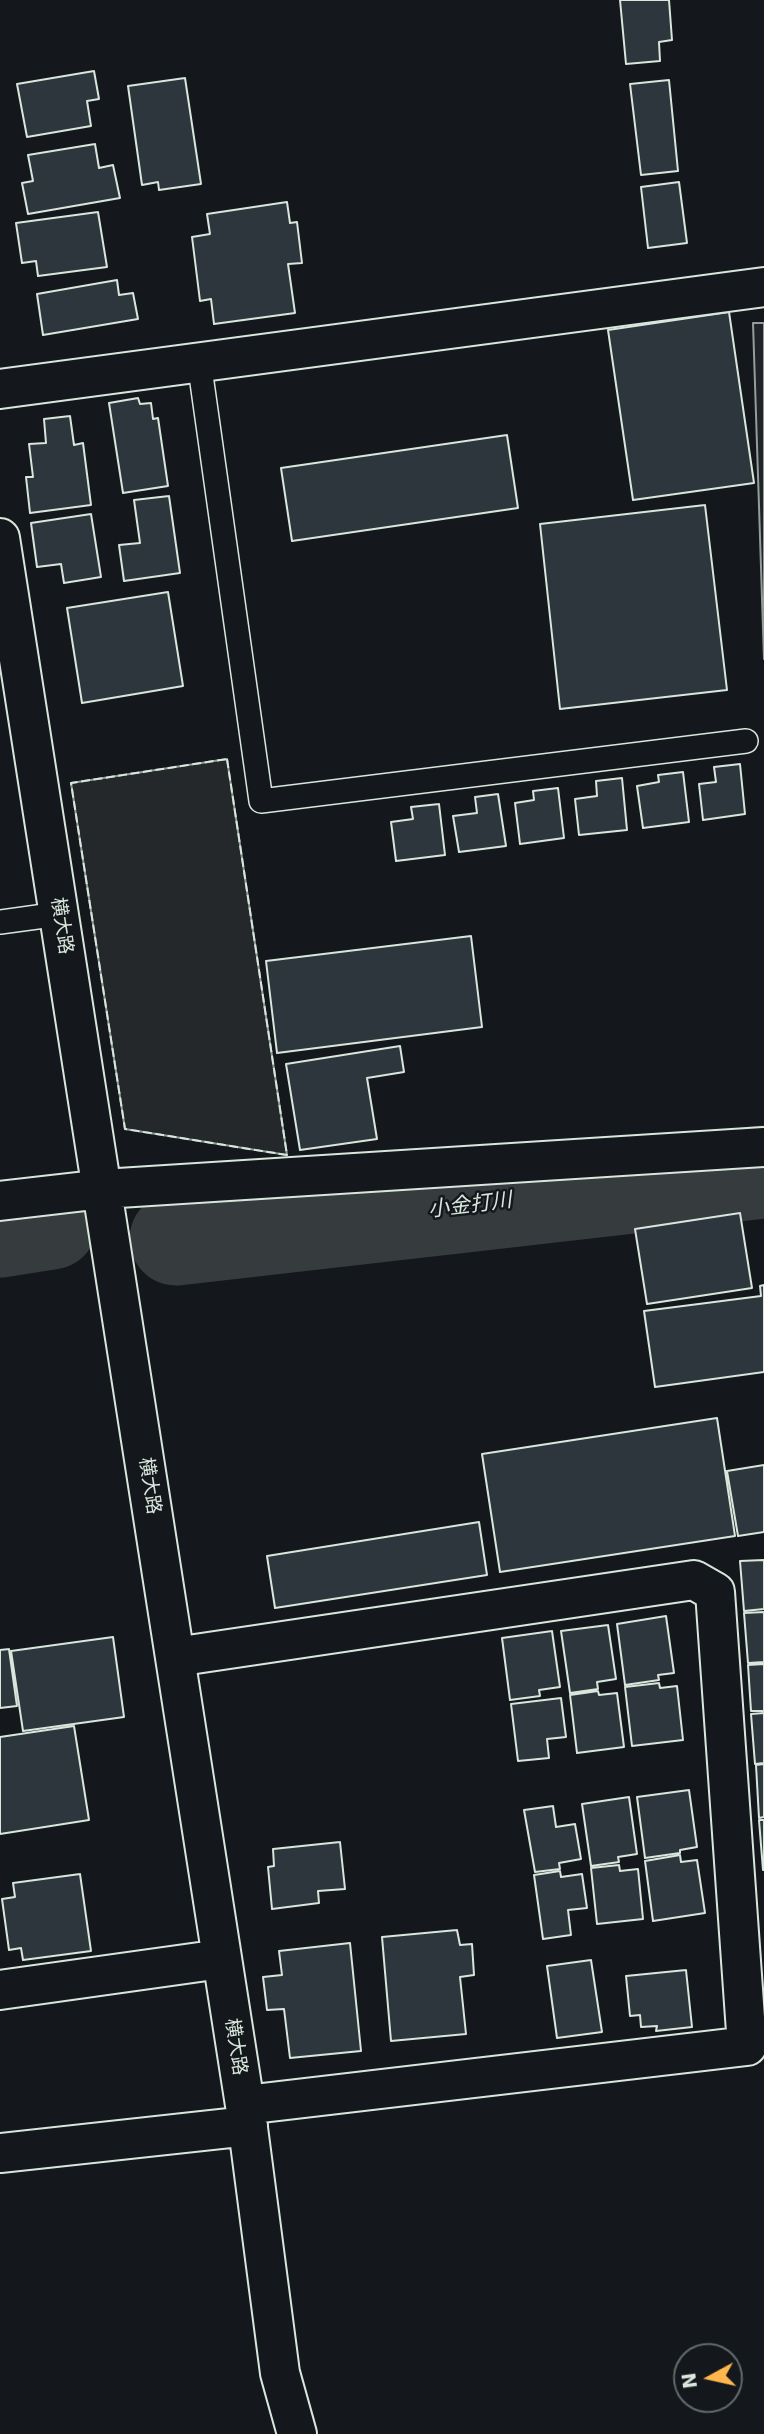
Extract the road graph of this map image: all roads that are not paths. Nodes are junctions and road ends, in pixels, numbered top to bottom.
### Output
1 (764, 287) edge
2 (200, 361) junction
3 (0, 389) edge
4 (0, 538) edge
5 (746, 741) dead end
6 (59, 914) junction
7 (0, 922) edge
8 (764, 1147) edge
9 (103, 1189) junction
10 (0, 1201) edge
11 (175, 1657) junction
12 (221, 1959) junction
13 (0, 1990) edge
14 (756, 2045) edge
15 (246, 2116) junction
16 (0, 2153) edge
17 (297, 2434) edge

1 - 2 street
2 - 3 street
2 - 5 lane
4 - 6 street, 横大路
6 - 7 lane
6 - 9 street, 横大路
8 - 9 street
9 - 10 street
9 - 11 street, 横大路
11 - 12 street, 横大路
11 - 14 street
12 - 13 street
12 - 15 street, 横大路
14 - 15 street
15 - 16 street
15 - 17 street, 横大路

